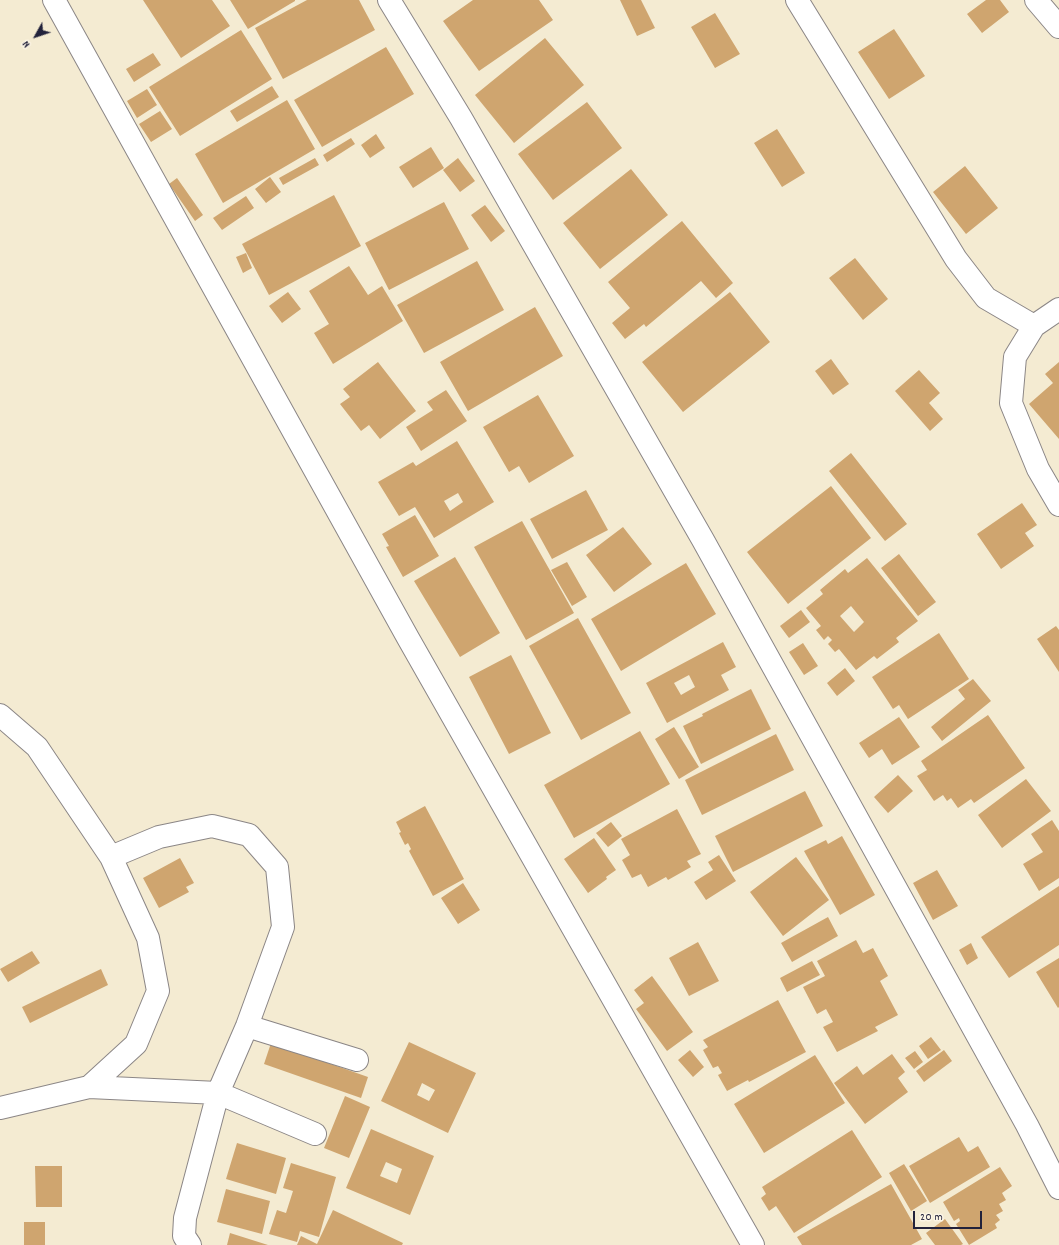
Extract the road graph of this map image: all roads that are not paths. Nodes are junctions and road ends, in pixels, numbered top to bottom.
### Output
1 (54, 0) edge
2 (389, 0) edge
3 (797, 0) edge
4 (1036, 0) edge
5 (1059, 27) edge
6 (1059, 309) edge
7 (1034, 326) junction
8 (1059, 505) edge
9 (0, 715) edge
10 (111, 857) junction
11 (246, 1026) junction
12 (357, 1060) dead end
13 (88, 1087) junction
14 (218, 1093) junction
15 (0, 1108) edge
16 (315, 1134) dead end
17 (1059, 1188) edge
18 (190, 1245) edge
19 (753, 1245) edge

1 - 19 street
2 - 17 street
3 - 7 street
4 - 5 street
6 - 7 street
7 - 8 street
9 - 10 street
10 - 11 street
10 - 13 street
11 - 12 street
11 - 14 street
13 - 14 street
13 - 15 street
14 - 16 street
14 - 18 street

